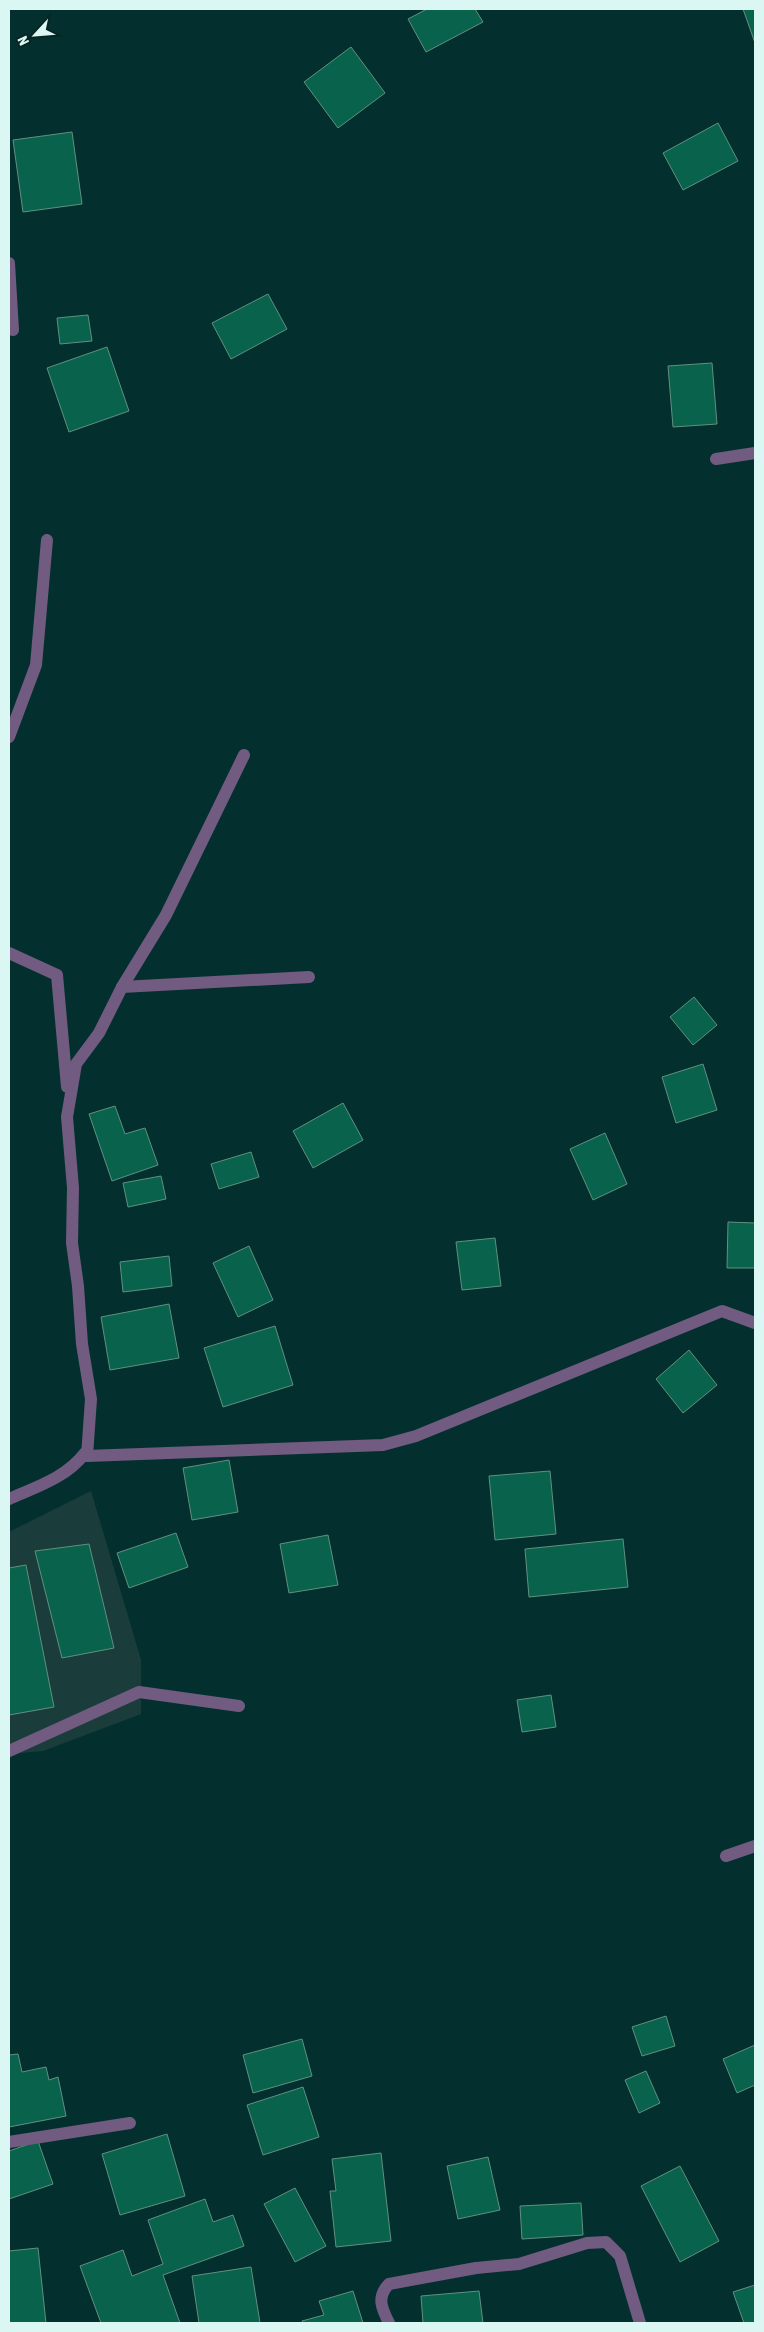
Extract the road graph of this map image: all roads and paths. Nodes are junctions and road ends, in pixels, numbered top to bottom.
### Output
1 (9, 263) edge
2 (13, 330) dead end
3 (755, 453) edge
4 (716, 459) dead end
5 (47, 540) dead end
6 (9, 737) edge
7 (244, 755) dead end
8 (9, 952) edge
9 (309, 977) dead end
10 (122, 987) junction
11 (69, 1104) junction
12 (755, 1323) edge
13 (86, 1456) junction
14 (9, 1499) edge
15 (239, 1706) dead end
16 (9, 1751) edge
17 (755, 1846) edge
18 (726, 1856) dead end
19 (130, 2123) dead end
20 (9, 2142) edge
21 (389, 2323) edge
22 (640, 2323) edge

1 - 2 street
3 - 4 street
5 - 6 street
7 - 10 street
8 - 11 street
9 - 10 street
10 - 11 street
11 - 13 street
12 - 13 street
13 - 14 street
15 - 16 street
17 - 18 street
19 - 20 street
21 - 22 street

